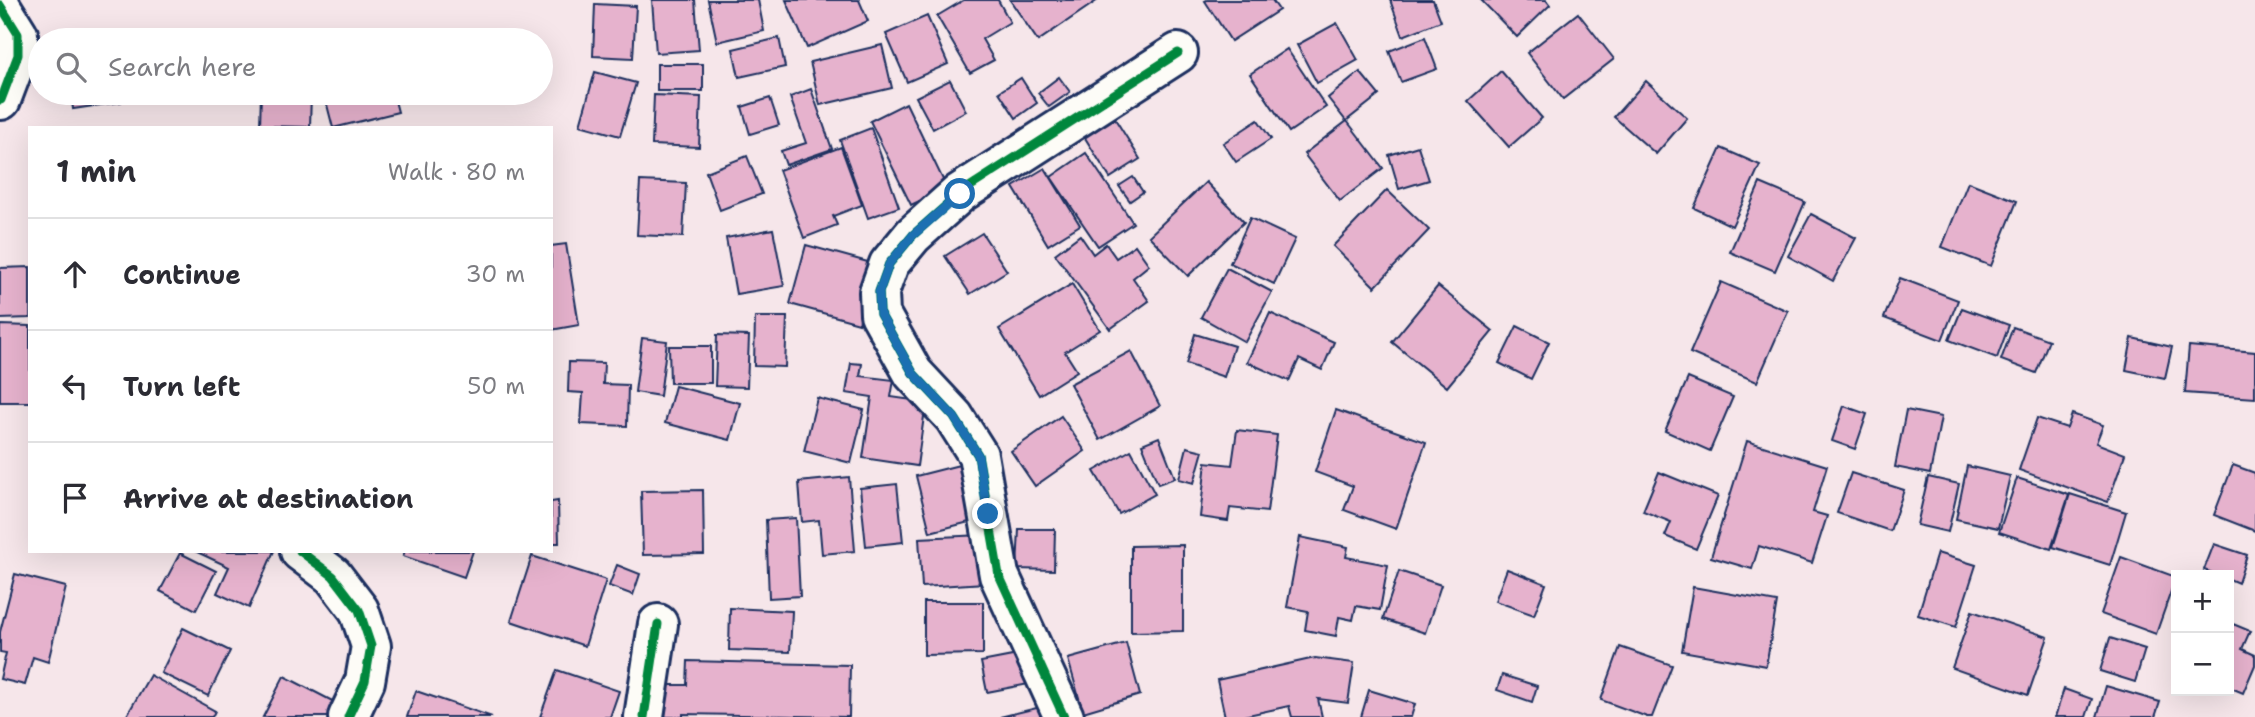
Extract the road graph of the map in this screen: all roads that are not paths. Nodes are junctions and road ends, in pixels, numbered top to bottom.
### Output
1 (0, 5) edge
2 (1178, 53) dead end
3 (1, 100) edge
4 (303, 553) edge
5 (657, 624) dead end
6 (348, 717) edge
7 (643, 717) edge
8 (1064, 717) edge

1 - 3 street
2 - 8 street
4 - 6 street
5 - 7 street

